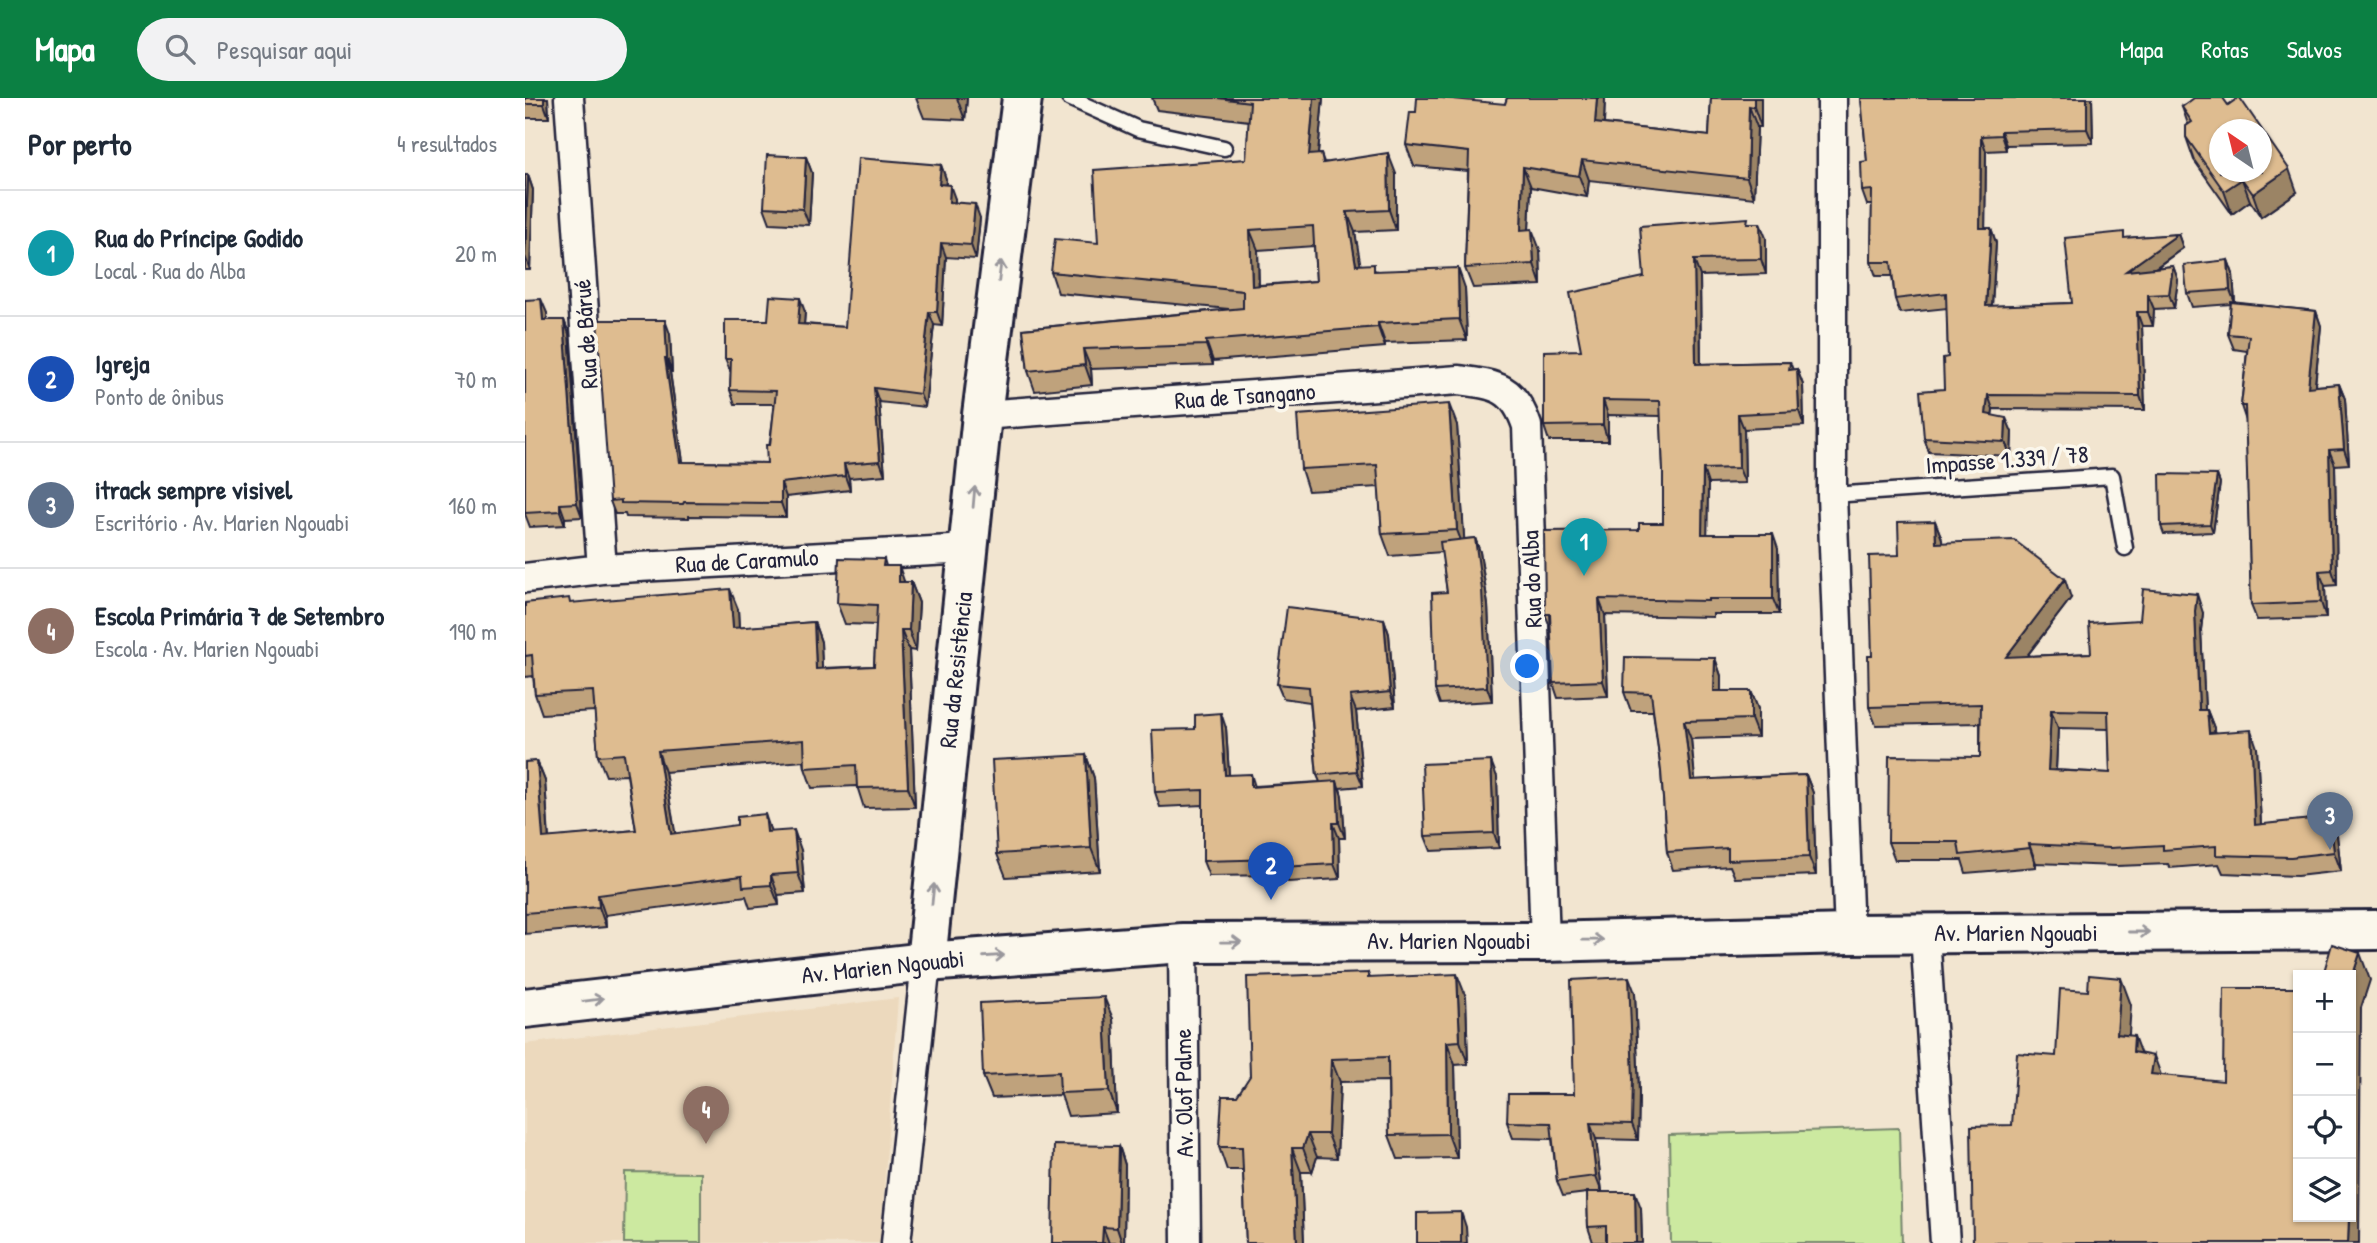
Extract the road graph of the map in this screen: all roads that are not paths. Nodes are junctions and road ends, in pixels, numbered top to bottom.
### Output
1 (569, 98) edge
2 (1022, 98) edge
3 (1069, 98) edge
4 (1832, 98) edge
5 (1224, 148) dead end
6 (1507, 391) joint
7 (982, 415) junction
8 (1832, 495) junction
9 (969, 548) junction
10 (2125, 548) dead end
11 (603, 569) junction
12 (525, 578) edge
13 (2377, 930) edge
14 (1849, 934) junction
15 (1924, 934) junction
16 (1545, 942) junction
17 (1183, 943) junction
18 (926, 961) junction
19 (525, 1008) edge
20 (896, 1243) edge
21 (1186, 1243) edge
22 (1945, 1243) edge

1 - 11 street, Rua de Bárué
7 -> 2 main road, Rua da Resistência
3 - 5 lane
4 - 8 street
6 - 7 street, Rua de Tsangano
6 - 16 street, Rua do Alba
9 -> 7 main road, Rua da Resistência
8 - 10 lane, Impasse 1.339 / 78
8 - 14 street
9 - 11 street, Rua de Caramulo
18 -> 9 main road, Rua da Resistência
11 - 12 street, Rua de Caramulo
15 -> 13 main road, Av. Marien Ngouabi
14 - 15 main road, Av. Marien Ngouabi
16 -> 14 main road, Av. Marien Ngouabi
15 - 22 street
17 -> 16 main road, Av. Marien Ngouabi
18 -> 17 main road, Av. Marien Ngouabi
17 - 21 street, Av. Olof Palme
19 -> 18 main road, Av. Marien Ngouabi
18 - 20 street, Rua da Resistência

